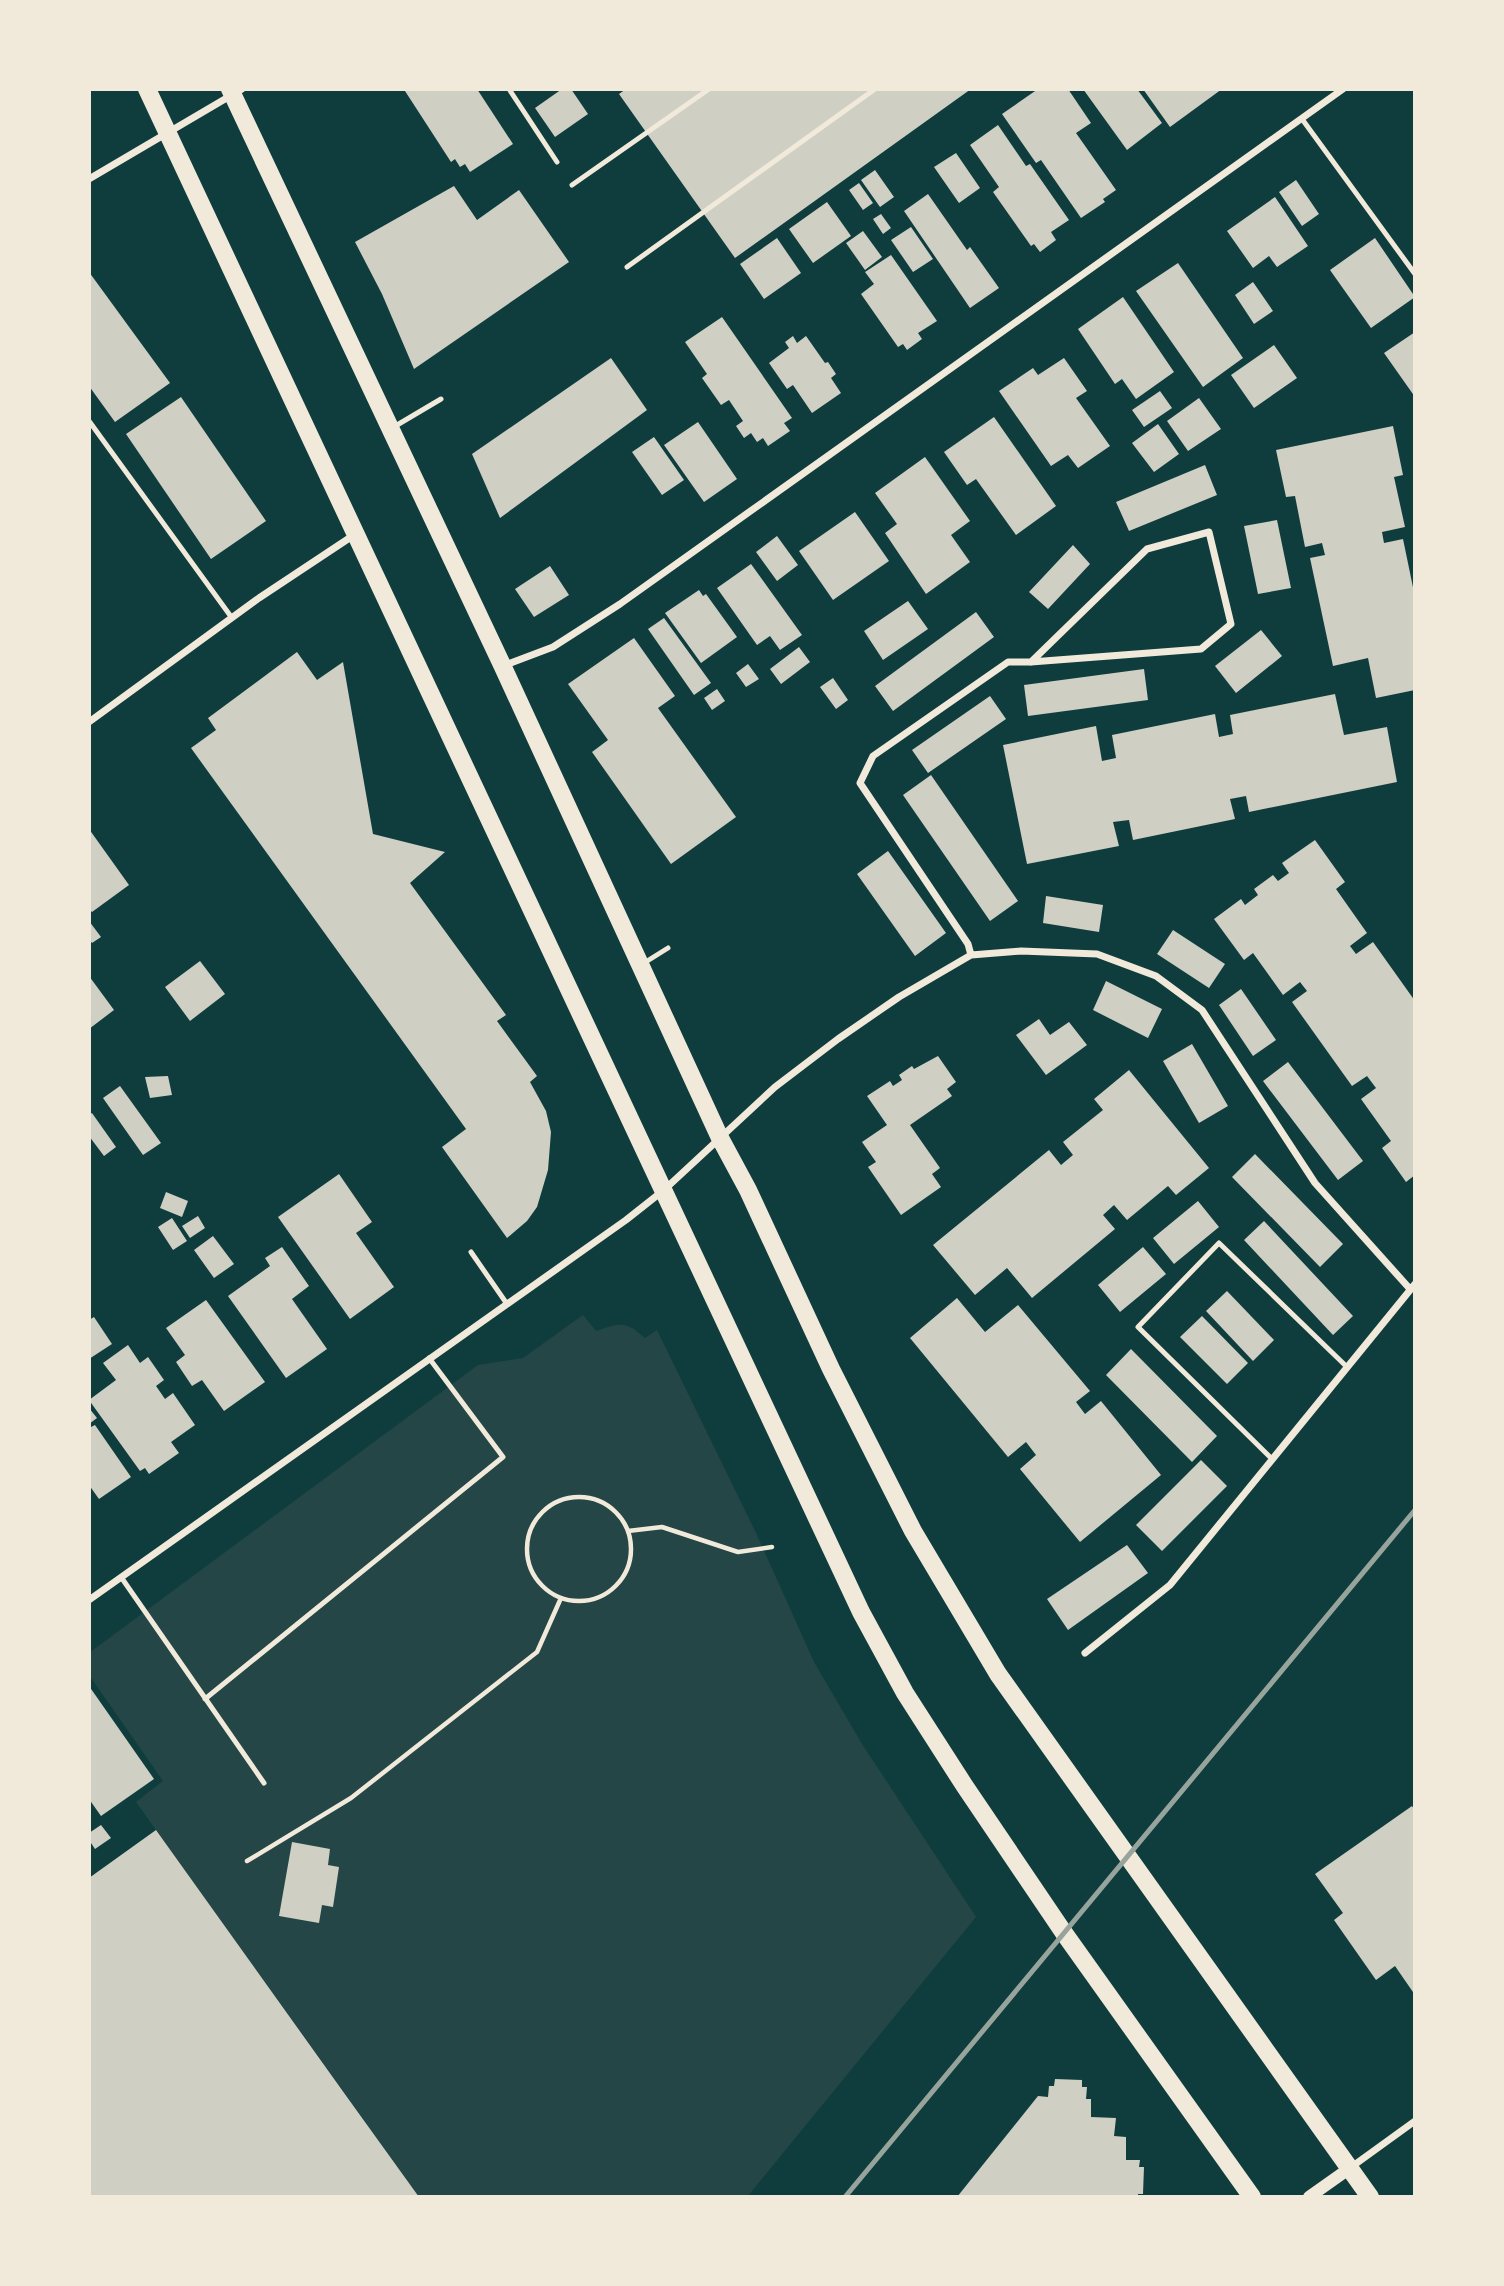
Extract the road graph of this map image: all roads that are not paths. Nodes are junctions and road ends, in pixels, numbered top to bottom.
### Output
1 (147, 89) edge
2 (509, 89) edge
3 (709, 89) edge
4 (875, 89) edge
5 (1343, 89) edge
6 (235, 91) edge
7 (1302, 118) junction
8 (168, 134) junction
9 (557, 162) dead end
10 (89, 179) edge
11 (572, 185) dead end
12 (627, 267) dead end
13 (1415, 274) edge
14 (441, 399) dead end
15 (89, 421) edge
16 (391, 428) junction
17 (355, 534) junction
18 (232, 618) junction
19 (1031, 662) junction
20 (503, 667) junction
21 (89, 722) edge
22 (668, 948) dead end
23 (971, 955) junction
24 (642, 965) junction
25 (720, 1138) junction
26 (664, 1190) junction
27 (471, 1252) dead end
28 (1412, 1286) edge
29 (508, 1304) junction
30 (429, 1358) junction
31 (1347, 1367) junction
32 (1272, 1459) junction
33 (121, 1577) junction
34 (89, 1600) edge
35 (1085, 1653) dead end
36 (205, 1699) junction
37 (264, 1783) dead end
38 (1415, 2121) edge
39 (1350, 2168) junction
40 (1252, 2197) edge
41 (1309, 2197) edge
42 (1370, 2197) edge

1 - 8 main road
2 - 9 lane
3 - 11 lane
4 - 12 lane
5 - 7 street
6 - 8 street
6 - 16 main road
7 - 13 lane
7 - 20 street
8 - 10 street
8 - 17 main road
14 - 16 lane
15 - 18 lane
16 - 20 main road
17 - 18 street
17 - 26 main road
18 - 21 street
19 - 19 street
19 - 23 street
20 - 24 main road
22 - 24 lane
23 - 25 street
23 - 28 street
24 - 25 main road
25 - 26 street
25 - 39 main road
26 - 29 street
26 - 40 main road
27 - 29 lane
28 - 31 street
29 - 30 street
30 - 33 street
30 - 36 lane
31 - 32 street
31 - 32 lane
32 - 35 street
33 - 34 street
33 - 36 lane
36 - 37 lane
38 - 39 street
39 - 41 street
39 - 42 main road

